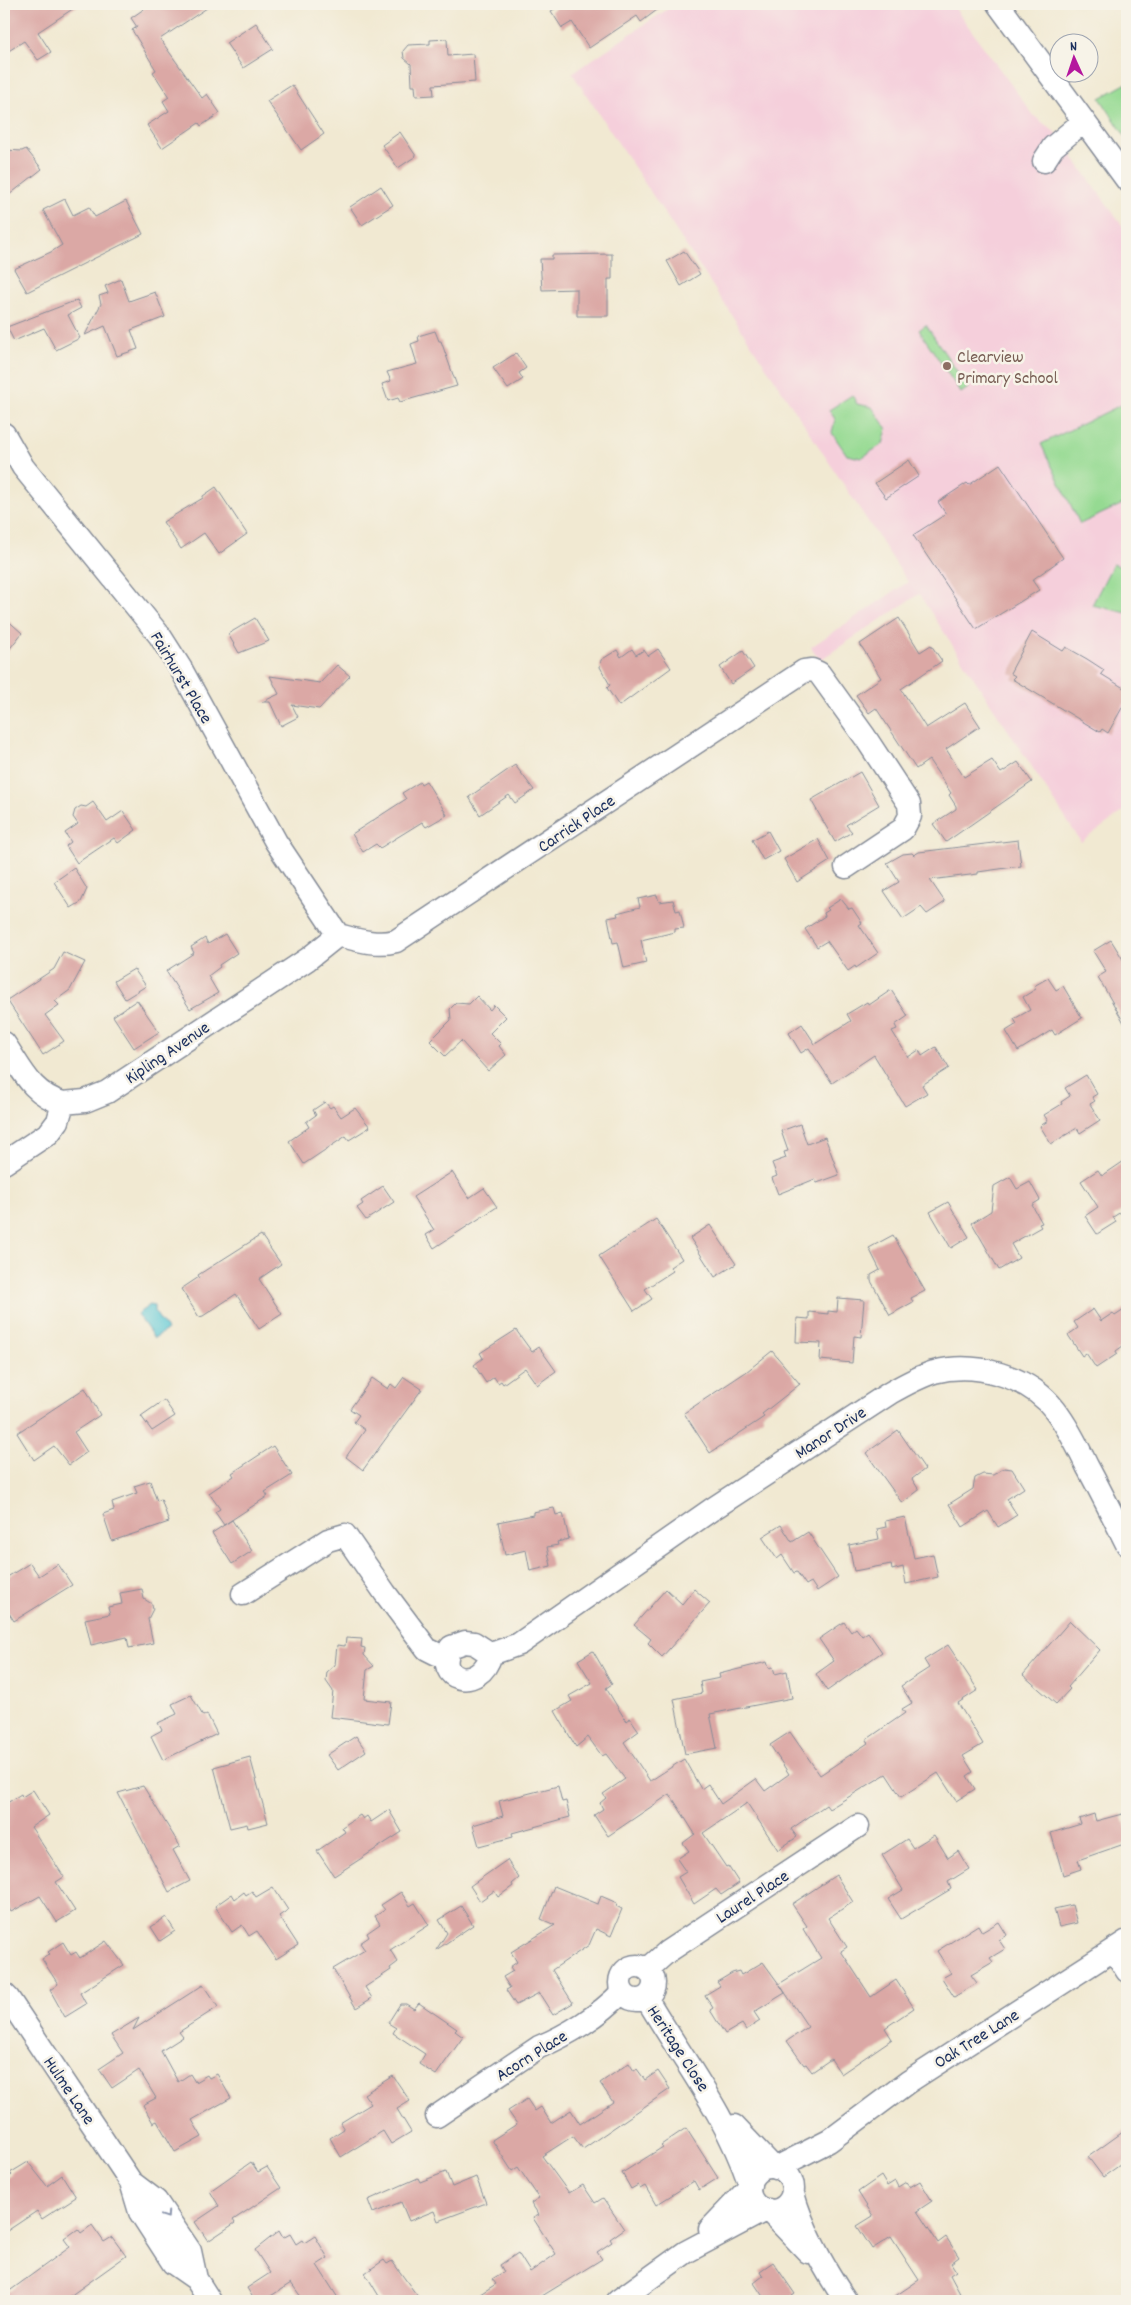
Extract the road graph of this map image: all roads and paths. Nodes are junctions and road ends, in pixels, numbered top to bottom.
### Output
1 (998, 4) edge
2 (1084, 121) junction
3 (1044, 161) dead end
4 (1127, 180) edge
5 (4, 434) edge
6 (846, 867) dead end
7 (338, 935) junction
8 (4, 1044) edge
9 (62, 1103) junction
10 (4, 1164) edge
11 (1127, 1544) edge
12 (243, 1594) dead end
13 (491, 1654) junction
14 (447, 1655) junction
15 (858, 1826) dead end
16 (1120, 1946) edge
17 (648, 1969) junction
18 (1127, 1971) edge
19 (5, 1990) edge
20 (622, 1992) junction
21 (646, 1999) junction
22 (711, 2098) junction
23 (437, 2116) dead end
24 (829, 2141) junction
25 (775, 2167) junction
26 (750, 2187) junction
27 (793, 2192) junction
28 (766, 2210) junction
29 (686, 2252) junction
30 (830, 2277) junction
31 (210, 2301) edge
32 (618, 2301) edge
33 (846, 2301) edge

1 - 2 street
2 - 3 street
2 - 4 street
5 - 7 street, Fairhurst Place
6 - 7 street, Carrick Place
7 - 9 street, Kipling Avenue
8 - 9 street
9 - 10 street
11 - 13 street, Manor Drive
12 - 14 street
13 - 14 street
13 - 14 street
15 - 17 street, Laurel Place
16 - 18 street
16 - 24 street, Oak Tree Lane
17 - 20 street
17 - 21 street
19 - 31 street, Hulme Lane
20 - 21 street
20 - 23 street, Acorn Place
21 - 22 street, Heritage Close
22 - 25 street, Heritage Close
22 - 26 street, Heritage Close
24 - 25 street, Oak Tree Lane
24 - 27 street, Oak Tree Lane
25 - 26 street
25 - 27 street
26 - 28 street
26 - 29 street
27 - 28 street
27 - 30 street
28 - 29 street
28 - 30 street
29 - 32 street
30 - 33 street

